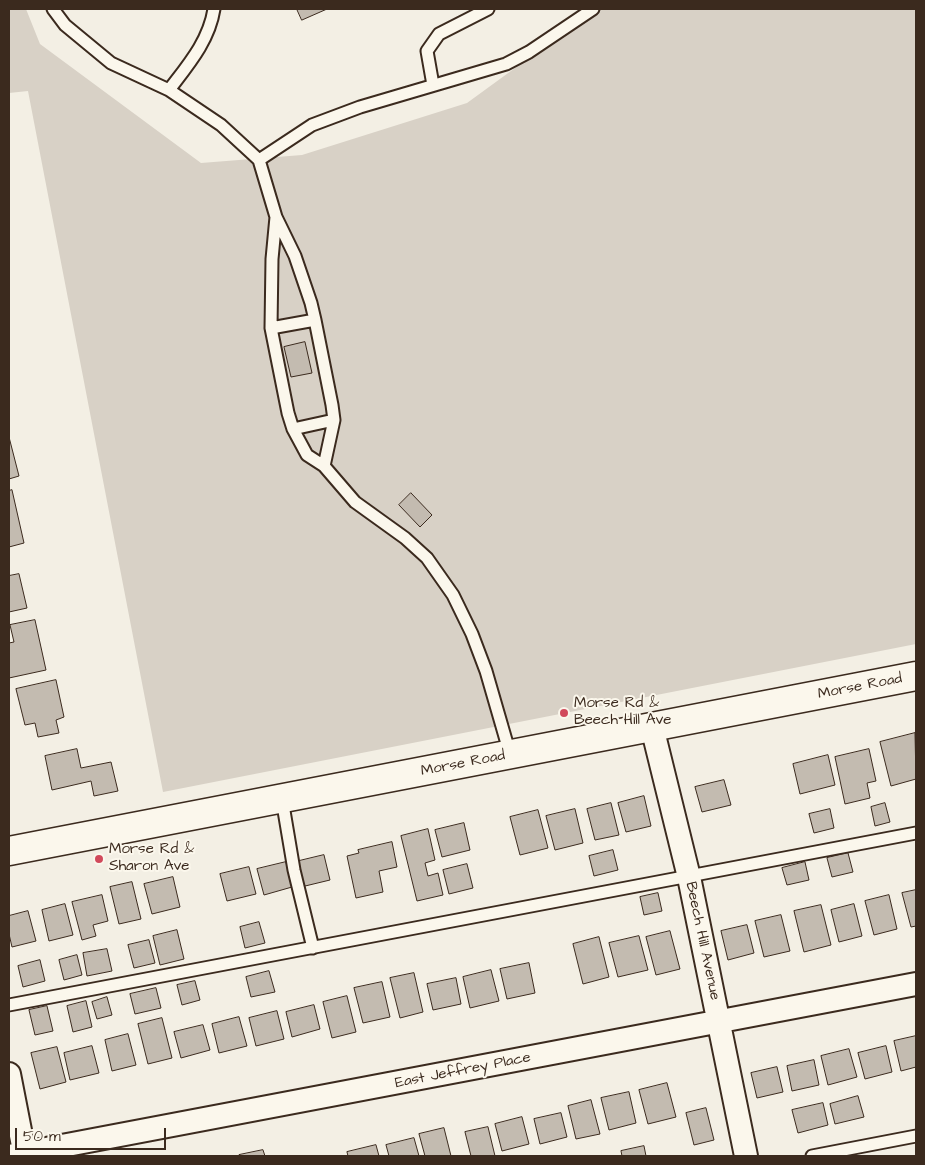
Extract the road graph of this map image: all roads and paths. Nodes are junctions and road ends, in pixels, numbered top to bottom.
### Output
1 (53, 9) edge
2 (214, 9) edge
3 (488, 9) edge
4 (594, 9) edge
5 (433, 85) junction
6 (169, 90) junction
7 (259, 160) junction
8 (276, 217) junction
9 (315, 320) junction
10 (271, 328) junction
11 (334, 420) junction
12 (293, 429) junction
13 (324, 466) junction
14 (916, 676) edge
15 (652, 726) junction
16 (510, 755) junction
17 (282, 799) junction
18 (916, 833) edge
19 (9, 851) edge
20 (689, 877) junction
21 (313, 948) junction
22 (916, 984) edge
23 (9, 1005) edge
24 (719, 1022) junction
25 (9, 1074) edge
26 (916, 1136) edge
27 (20, 1155) edge
28 (746, 1156) edge
29 (812, 1156) edge

1 - 6 lane
2 - 6 lane
3 - 5 lane
4 - 5 lane
5 - 7 lane
6 - 7 lane
7 - 8 lane
8 - 9 lane
8 - 10 lane
9 - 10 lane
9 - 11 lane
10 - 12 lane
11 - 12 lane
11 - 13 lane
12 - 13 lane
13 - 16 lane
14 - 15 main road, Morse Road
15 - 16 main road, Morse Road
15 - 20 street, Beech Hill Avenue
16 - 17 main road, Morse Road
17 - 19 main road, Morse Road
17 - 21 lane
18 - 20 lane
20 - 21 lane
20 - 24 street, Beech Hill Avenue
21 - 23 lane
22 - 24 street, East Jeffrey Place
24 - 27 street, East Jeffrey Place
24 - 28 street, Beech Hill Avenue
25 - 27 street
26 - 29 lane

